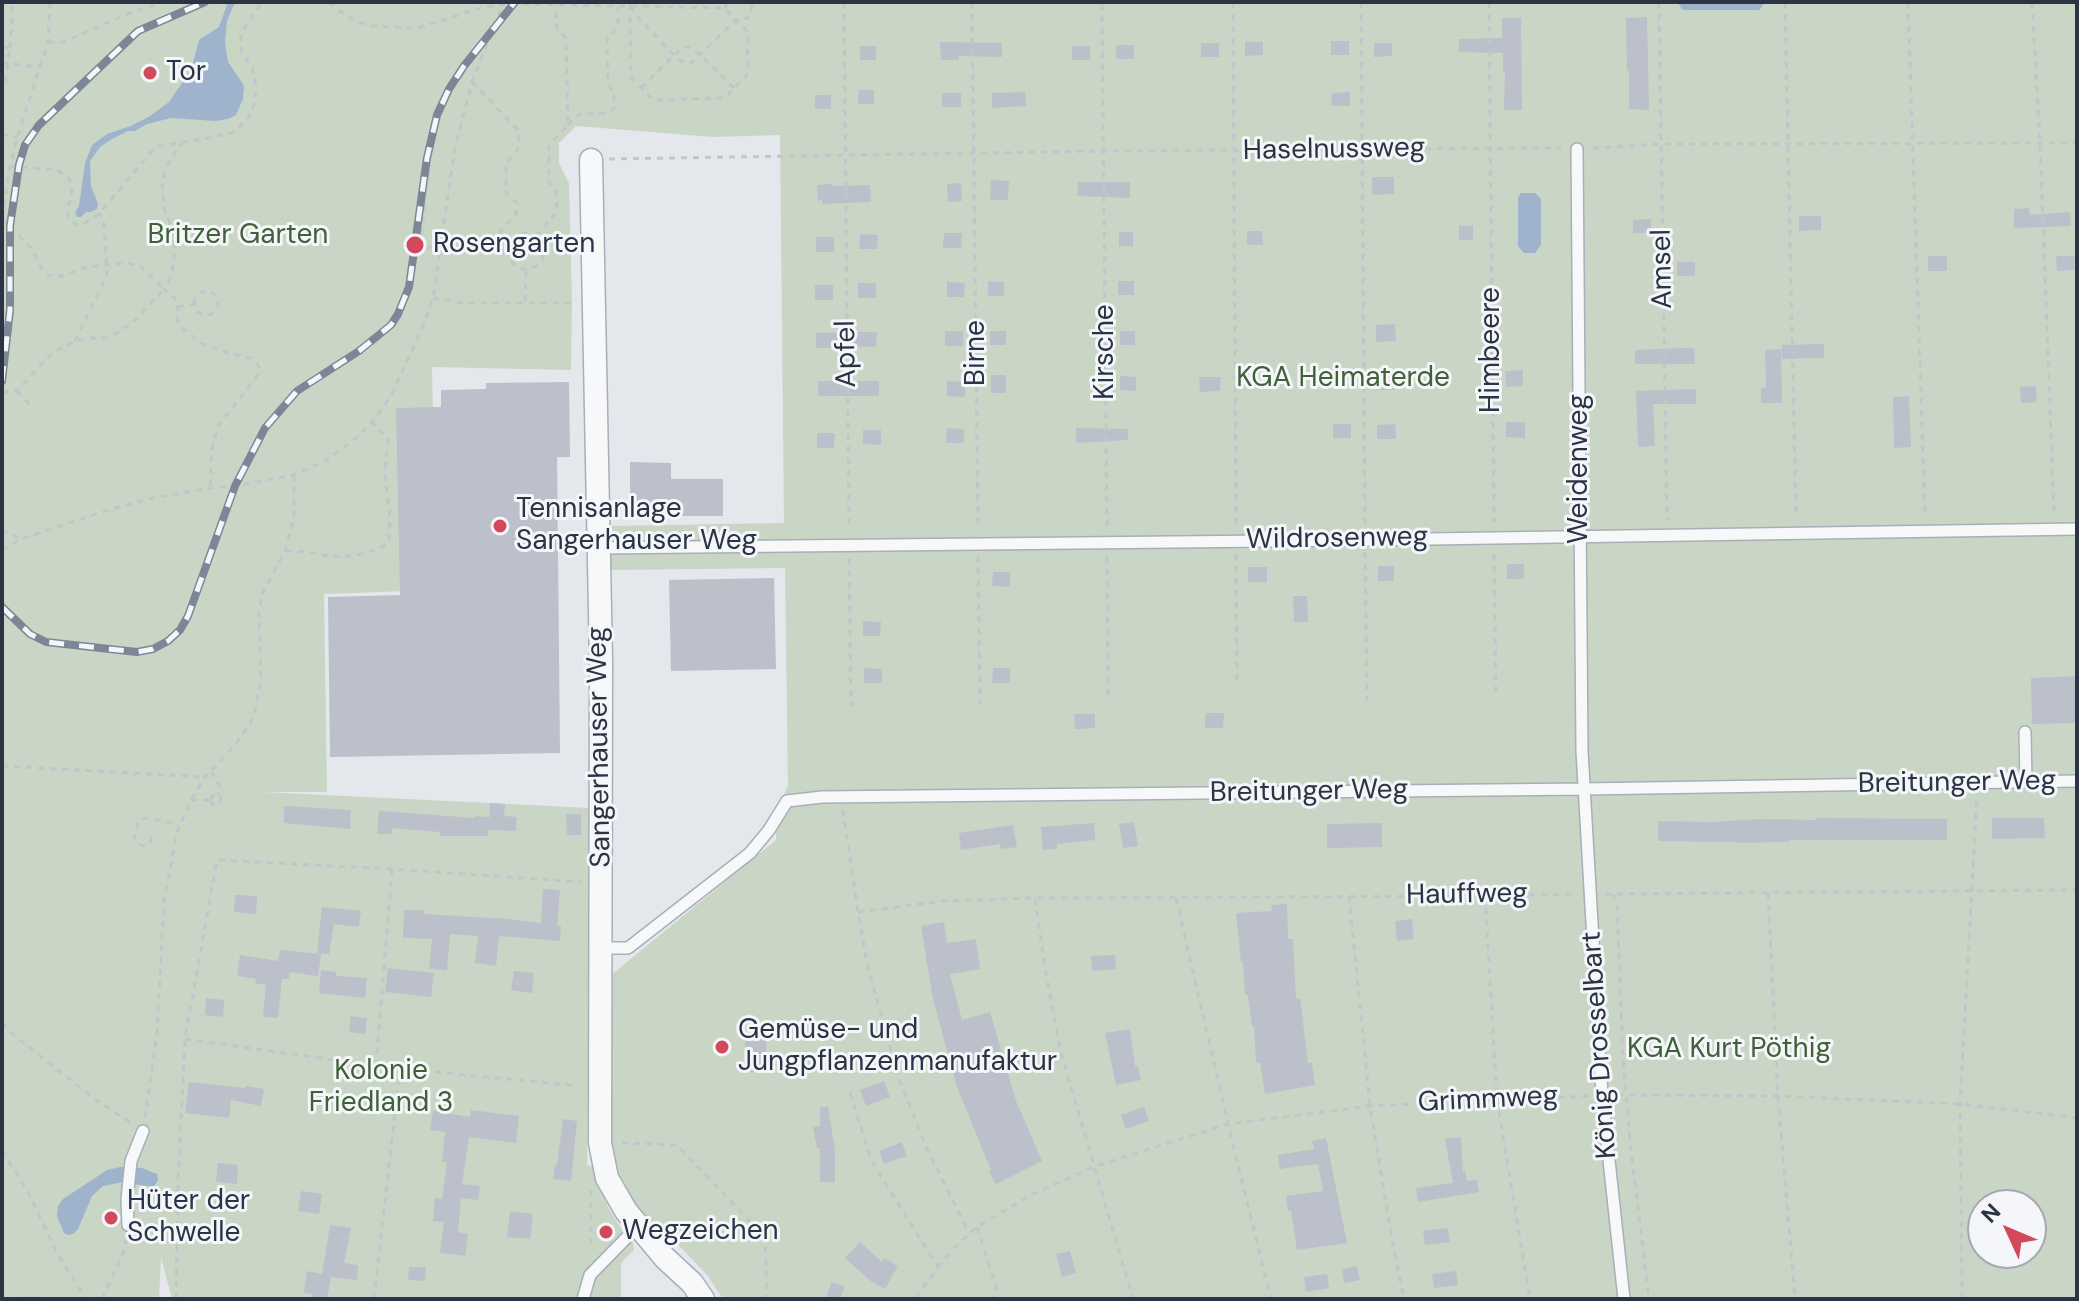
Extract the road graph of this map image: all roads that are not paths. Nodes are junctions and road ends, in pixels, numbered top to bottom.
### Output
1 (1577, 149) road end
2 (591, 160) road end
3 (2077, 529) edge
4 (1580, 537) junction
5 (597, 548) junction
6 (2025, 732) dead end
7 (2026, 781) junction
8 (2077, 781) edge
9 (1584, 789) junction
10 (601, 948) junction
11 (143, 1131) road end
12 (128, 1225) dead end
13 (638, 1226) junction
14 (583, 1299) edge
15 (703, 1299) edge
16 (1624, 1299) edge

1 - 4 lane, Weidenweg
2 - 5 street, Sangerhauser Weg
3 - 4 lane, Wildrosenweg
4 - 5 lane, Wildrosenweg
4 - 9 lane, Weidenweg
5 - 10 street, Sangerhauser Weg
6 - 7 lane
7 - 8 lane, Breitunger Weg
7 - 9 lane, Breitunger Weg
9 - 10 lane, Breitunger Weg
9 - 16 lane, König Drosselbart
10 - 13 street, Sangerhauser Weg
11 - 12 lane
13 - 14 lane
13 - 15 street, Sangerhauser Weg

